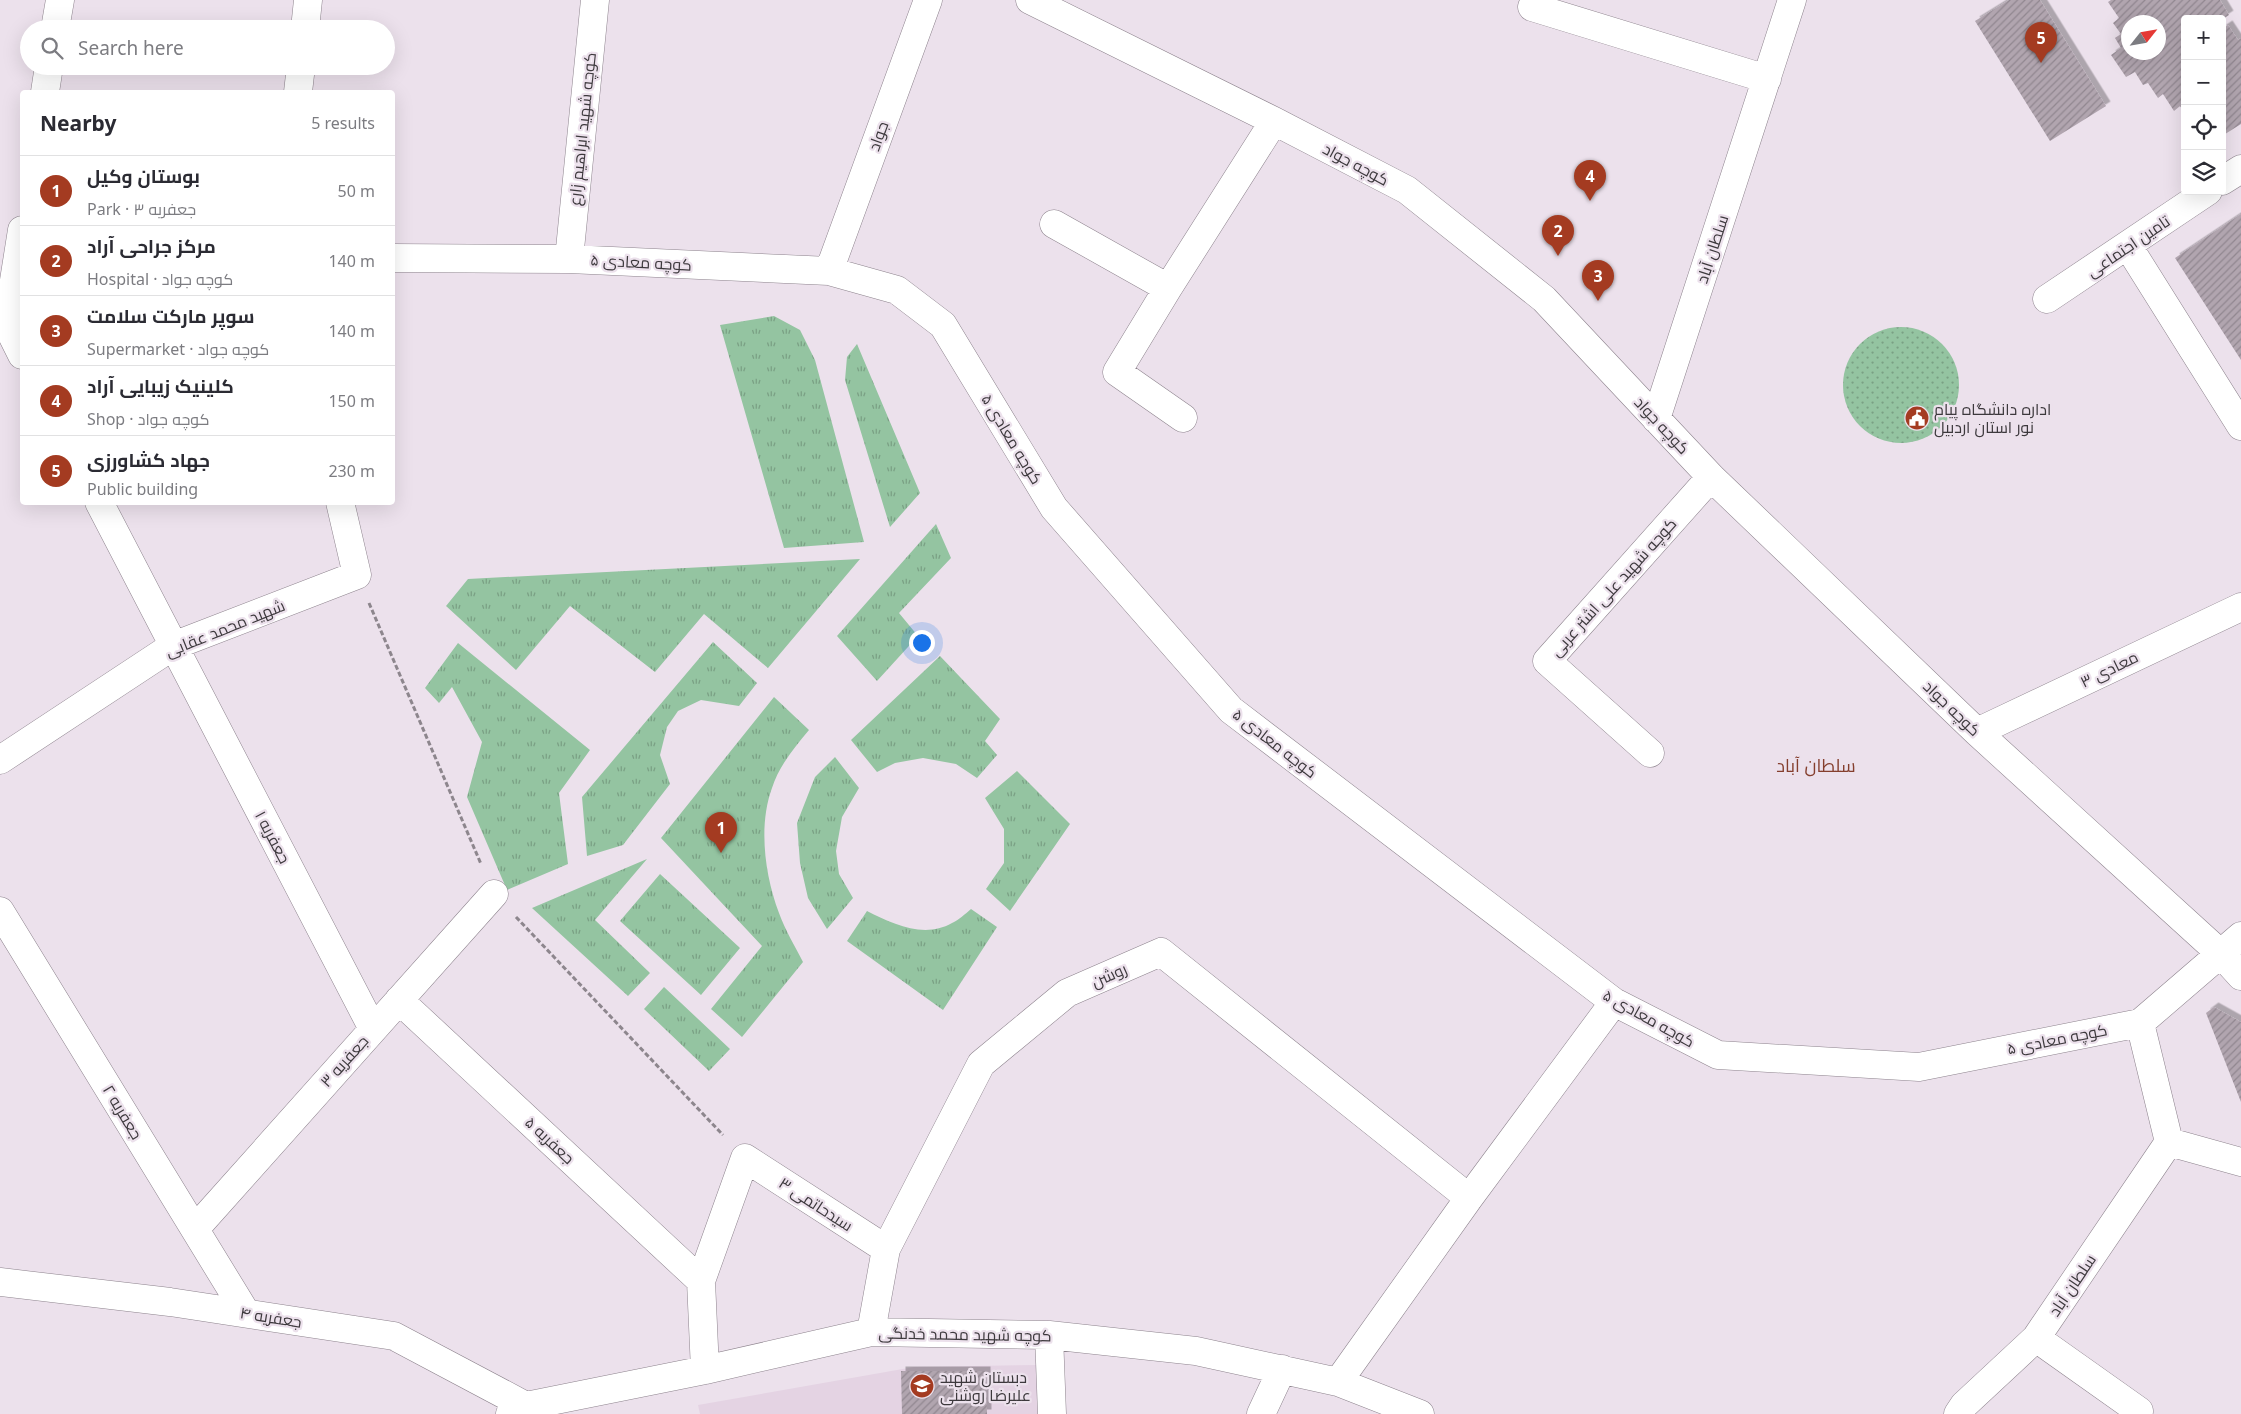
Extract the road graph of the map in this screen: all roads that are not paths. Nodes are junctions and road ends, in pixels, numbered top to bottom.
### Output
1 (60, 0) edge
2 (308, 0) edge
3 (595, 0) edge
4 (928, 0) edge
5 (1030, 0) edge
6 (1792, 0) edge
7 (1532, 7) dead end
8 (57, 20) edge
9 (306, 20) edge
10 (48, 75) edge
11 (300, 75) edge
12 (1767, 79) junction
13 (45, 90) edge
14 (298, 90) edge
15 (1274, 121) junction
16 (2241, 168) edge
17 (2226, 179) edge
18 (2202, 195) edge
19 (1054, 224) dead end
20 (20, 246) edge
21 (2128, 246) junction
22 (395, 258) edge
23 (569, 259) junction
24 (828, 271) junction
25 (1168, 288) junction
26 (2047, 299) dead end
27 (10, 324) edge
28 (20, 349) edge
29 (1183, 418) dead end
30 (1656, 419) junction
31 (2241, 426) edge
32 (1711, 477) junction
33 (101, 505) edge
34 (341, 505) edge
35 (2241, 606) edge
36 (174, 646) junction
37 (1976, 732) junction
38 (1650, 753) dead end
39 (0, 760) edge
40 (494, 894) dead end
41 (0, 911) edge
42 (2241, 936) edge
43 (2221, 954) junction
44 (2241, 976) edge
45 (399, 1000) junction
46 (1614, 1002) junction
47 (2140, 1023) junction
48 (373, 1028) junction
49 (2169, 1142) junction
50 (2241, 1162) edge
51 (1469, 1198) junction
52 (194, 1229) junction
53 (886, 1249) junction
54 (701, 1281) junction
55 (0, 1282) edge
56 (246, 1313) junction
57 (871, 1332) junction
58 (1049, 1335) junction
59 (2036, 1338) junction
60 (1282, 1369) junction
61 (705, 1370) junction
62 (1338, 1382) junction
63 (518, 1410) edge
64 (2139, 1411) dead end
65 (1052, 1414) edge
66 (1261, 1414) edge
67 (1420, 1414) edge
68 (1958, 1414) edge

1 - 8 street
2 - 9 street
3 - 23 street, کوچه شهید ابراهیم زارع
4 - 24 street, جواد
5 - 15 street, کوچه جواد
6 - 12 street, سلطان آباد
7 - 12 street
10 - 13 street
11 - 14 street
12 - 30 street, سلطان آباد
15 - 25 street
15 - 30 street, کوچه جواد
16 - 17 street
18 - 21 street, تامین اجتماعی
19 - 25 street
20 - 27 street
21 - 26 street, تامین اجتماعی
21 - 31 street
22 - 23 street, کوچه معادی ۵
23 - 24 street, کوچه معادی ۵
24 - 46 street, کوچه معادی ۵
25 - 29 street
27 - 28 street
30 - 32 street, کوچه جواد
32 - 37 street, کوچه جواد
32 - 38 street, کوچه شهید علی اشتر عربی
33 - 36 street, جعفریه ۱
34 - 36 street, شهید محمد عقابی
35 - 37 street, معادی ۳
36 - 39 street, شهید محمد عقابی
36 - 48 street, جعفریه ۱
37 - 43 street, کوچه جواد
40 - 45 street, جعفریه ۳
41 - 52 street, جعفریه ۲
42 - 43 street, کوچه معادی ۵
43 - 44 street, کوچه جواد
43 - 47 street, کوچه معادی ۵
45 - 48 street, جعفریه ۳
45 - 54 street, جعفریه ۵
46 - 47 street, کوچه معادی ۵
46 - 51 street
47 - 49 street
48 - 52 street, جعفریه ۳
49 - 50 street
49 - 59 street, سلطان آباد
51 - 53 street, روشن
51 - 62 street
52 - 56 street, جعفریه ۲
53 - 54 street, سیدحاتمی ۳
53 - 57 street, روشن
54 - 61 street
55 - 56 street, جعفریه ۴
56 - 63 street, جعفریه ۴
57 - 58 street, کوچه شهید محمد خدنگی
57 - 61 street, کوچه شهید محمد خدنگی
58 - 60 street, کوچه شهید محمد خدنگی
58 - 65 street
59 - 64 street
59 - 68 street, سلطان آباد
60 - 62 street, کوچه شهید محمد خدنگی
60 - 66 street
61 - 63 street, کوچه شهید محمد خدنگی
62 - 67 street, کوچه شهید محمد خدنگی

